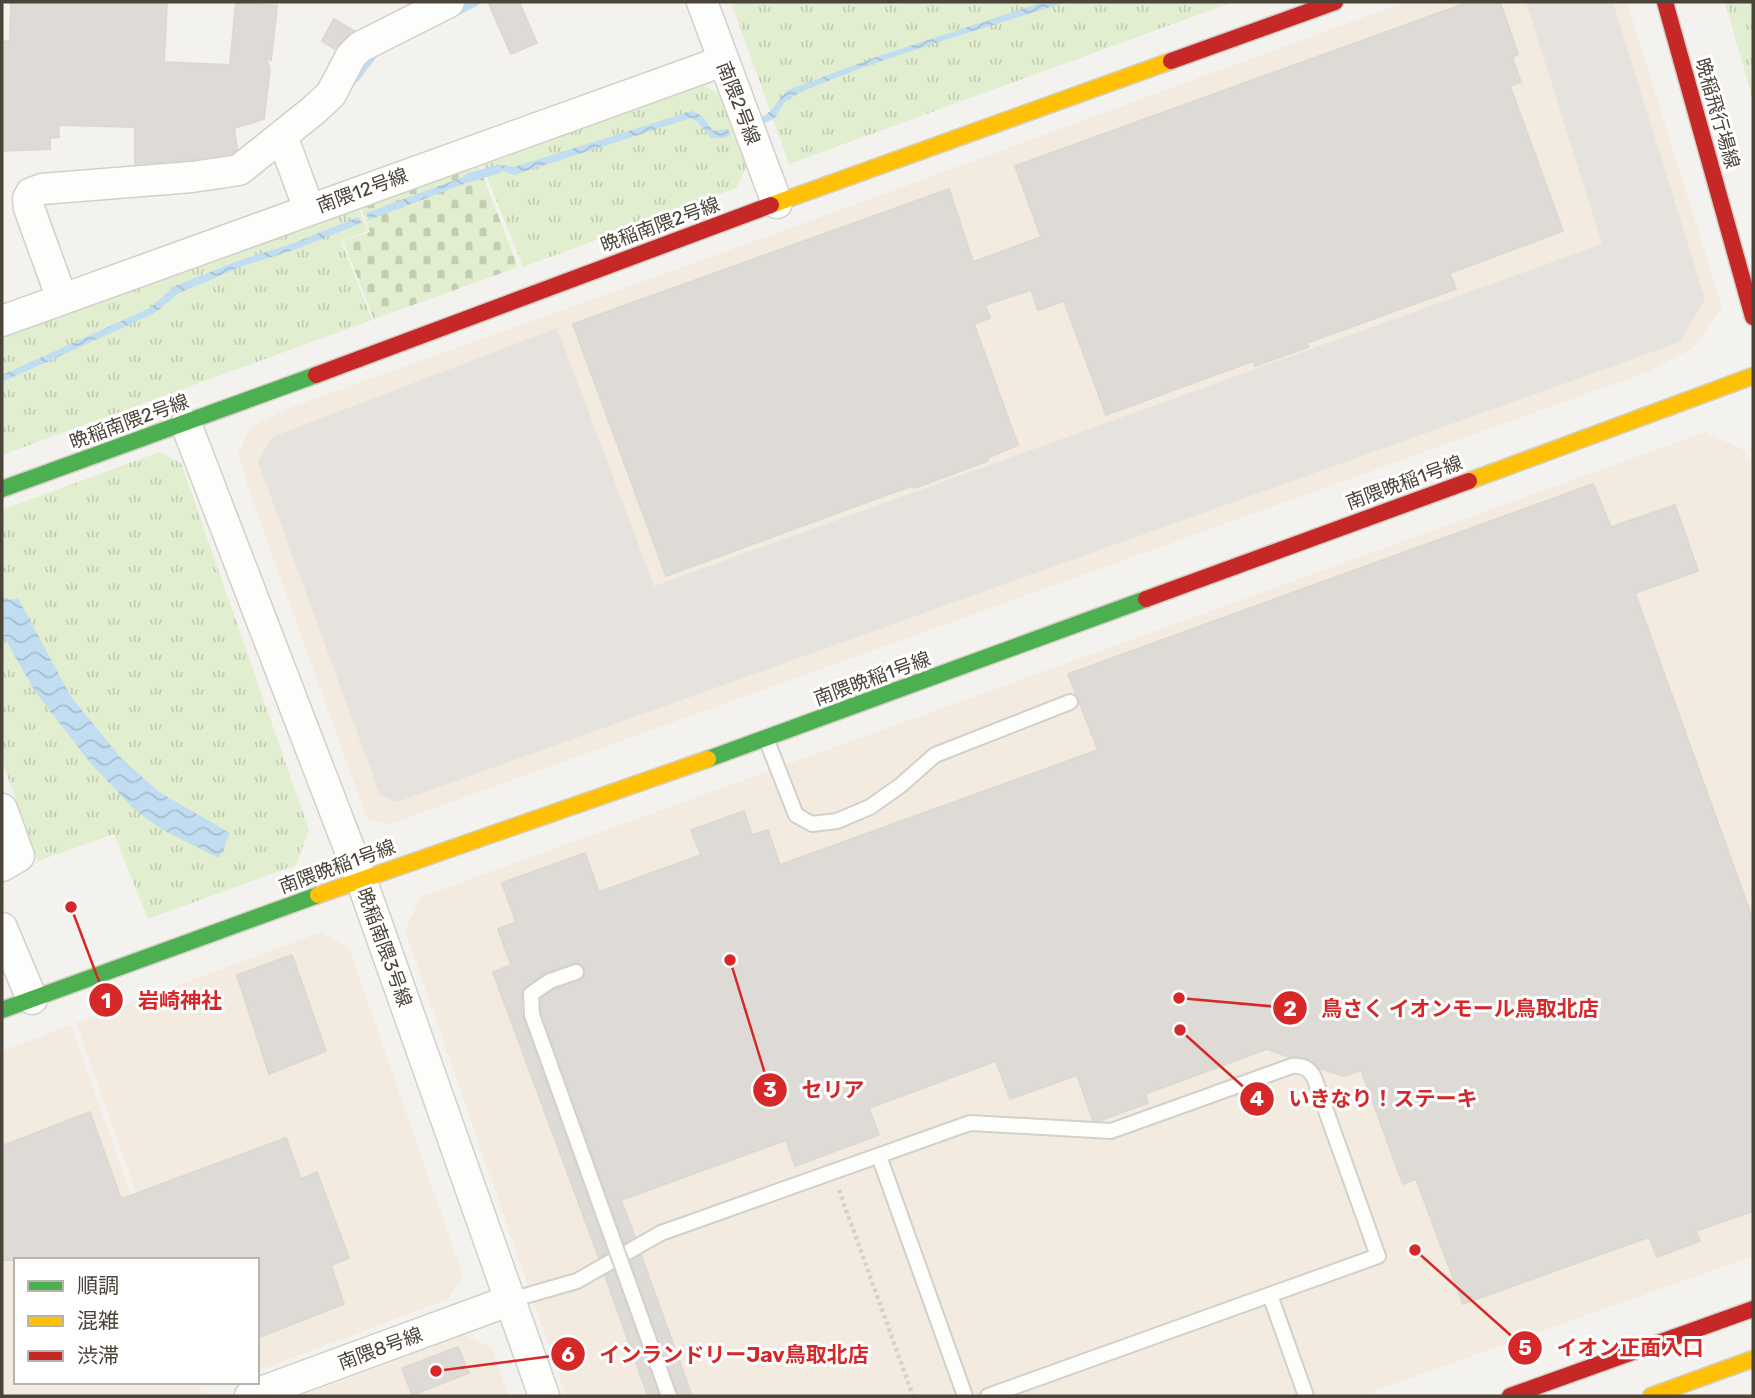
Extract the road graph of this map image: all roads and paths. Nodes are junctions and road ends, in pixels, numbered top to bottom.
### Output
1 (449, 2) edge
2 (702, 2) edge
3 (1335, 2) edge
4 (1665, 2) edge
5 (723, 61) junction
6 (282, 136) junction
7 (777, 203) junction
8 (309, 209) junction
9 (62, 299) junction
10 (1753, 317) edge
11 (2, 321) edge
12 (1753, 376) edge
13 (186, 424) junction
14 (2, 489) edge
15 (1070, 702) dead end
16 (766, 739) junction
17 (2, 809) edge
18 (2, 866) edge
19 (361, 879) junction
20 (2, 928) edge
21 (576, 972) dead end
22 (32, 999) junction
23 (2, 1010) edge
24 (879, 1156) junction
25 (832, 1173) junction
26 (1270, 1295) junction
27 (511, 1300) junction
28 (1753, 1308) edge
29 (1753, 1359) edge
30 (250, 1396) edge
31 (544, 1396) edge
32 (669, 1396) edge
33 (913, 1396) edge
34 (965, 1396) edge
35 (988, 1396) edge
36 (1306, 1396) edge
37 (1510, 1396) edge
38 (1651, 1396) edge

1 - 6 street
2 - 5 street, 南隈2号線
3 - 7 street, 晩稲南隈2号線
4 - 10 street, 晩稲飛行場線
5 - 7 street, 南隈2号線
5 - 8 street, 南隈12号線
6 - 8 street
6 - 9 street
7 - 13 street, 晩稲南隈2号線
8 - 9 street, 南隈12号線
9 - 11 street, 南隈12号線
12 - 16 street, 南隈晩稲1号線
13 - 14 street, 晩稲南隈2号線
13 - 19 street, 晩稲南隈3号線
15 - 16 lane
16 - 19 street, 南隈晩稲1号線
17 - 18 street
19 - 22 street, 南隈晩稲1号線
19 - 27 street, 晩稲南隈3号線
20 - 22 street
21 - 32 lane, bridge
22 - 23 street, 南隈晩稲1号線
24 - 25 lane
24 - 26 lane
24 - 34 lane
25 - 27 lane
25 - 33 path
26 - 35 lane
26 - 36 lane
27 - 30 street, 南隈8号線
27 - 31 street, 晩稲南隈3号線
28 - 37 street
29 - 38 street

